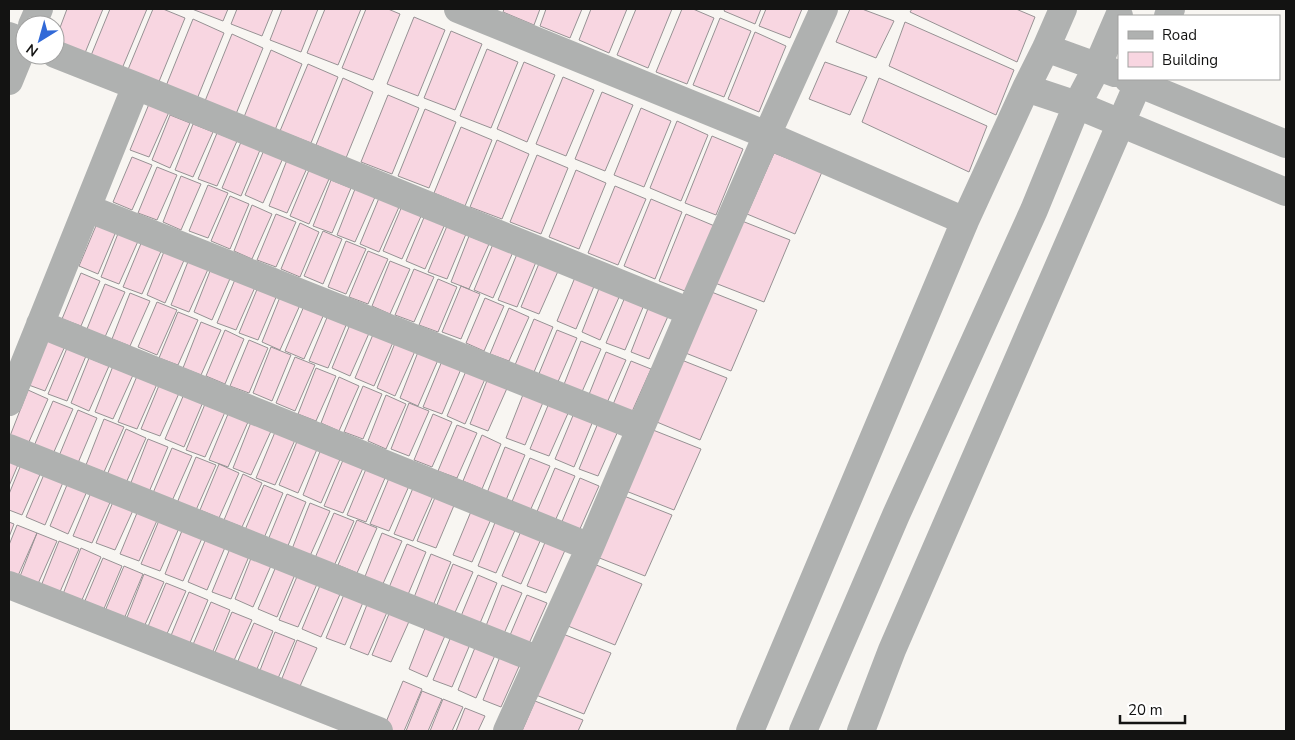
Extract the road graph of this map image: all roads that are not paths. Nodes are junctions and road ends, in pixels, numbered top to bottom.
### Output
1 (458, 9) edge
2 (824, 9) edge
3 (1063, 9) edge
4 (1046, 48) junction
5 (65, 58) edge
6 (16, 65) edge
7 (1118, 74) edge
8 (1118, 80) edge
9 (1125, 80) edge
10 (1134, 80) edge
11 (9, 81) edge
12 (136, 86) junction
13 (1026, 88) junction
14 (1077, 105) junction
15 (1120, 123) junction
16 (767, 135) junction
17 (1286, 144) edge
18 (1286, 192) edge
19 (87, 208) junction
20 (965, 221) junction
21 (690, 312) junction
22 (40, 324) junction
23 (9, 402) edge
24 (640, 428) junction
25 (9, 448) edge
26 (590, 547) junction
27 (9, 585) edge
28 (539, 660) junction
29 (379, 731) edge
30 (507, 731) edge
31 (750, 731) edge
32 (803, 731) edge
33 (861, 731) edge

1 - 16 street
2 - 16 street
3 - 4 street
4 - 7 street
4 - 13 street
5 - 12 street
6 - 11 street
8 - 14 street
9 - 15 street
10 - 17 street
12 - 19 street
12 - 21 street
13 - 14 street
13 - 20 street
14 - 15 street
14 - 32 street
15 - 18 street
15 - 33 street
16 - 20 street
16 - 21 street
19 - 22 street
19 - 24 street
20 - 31 street
21 - 24 street
22 - 23 street
22 - 26 street
24 - 26 street
25 - 28 street
26 - 28 street
27 - 29 street
28 - 30 street

